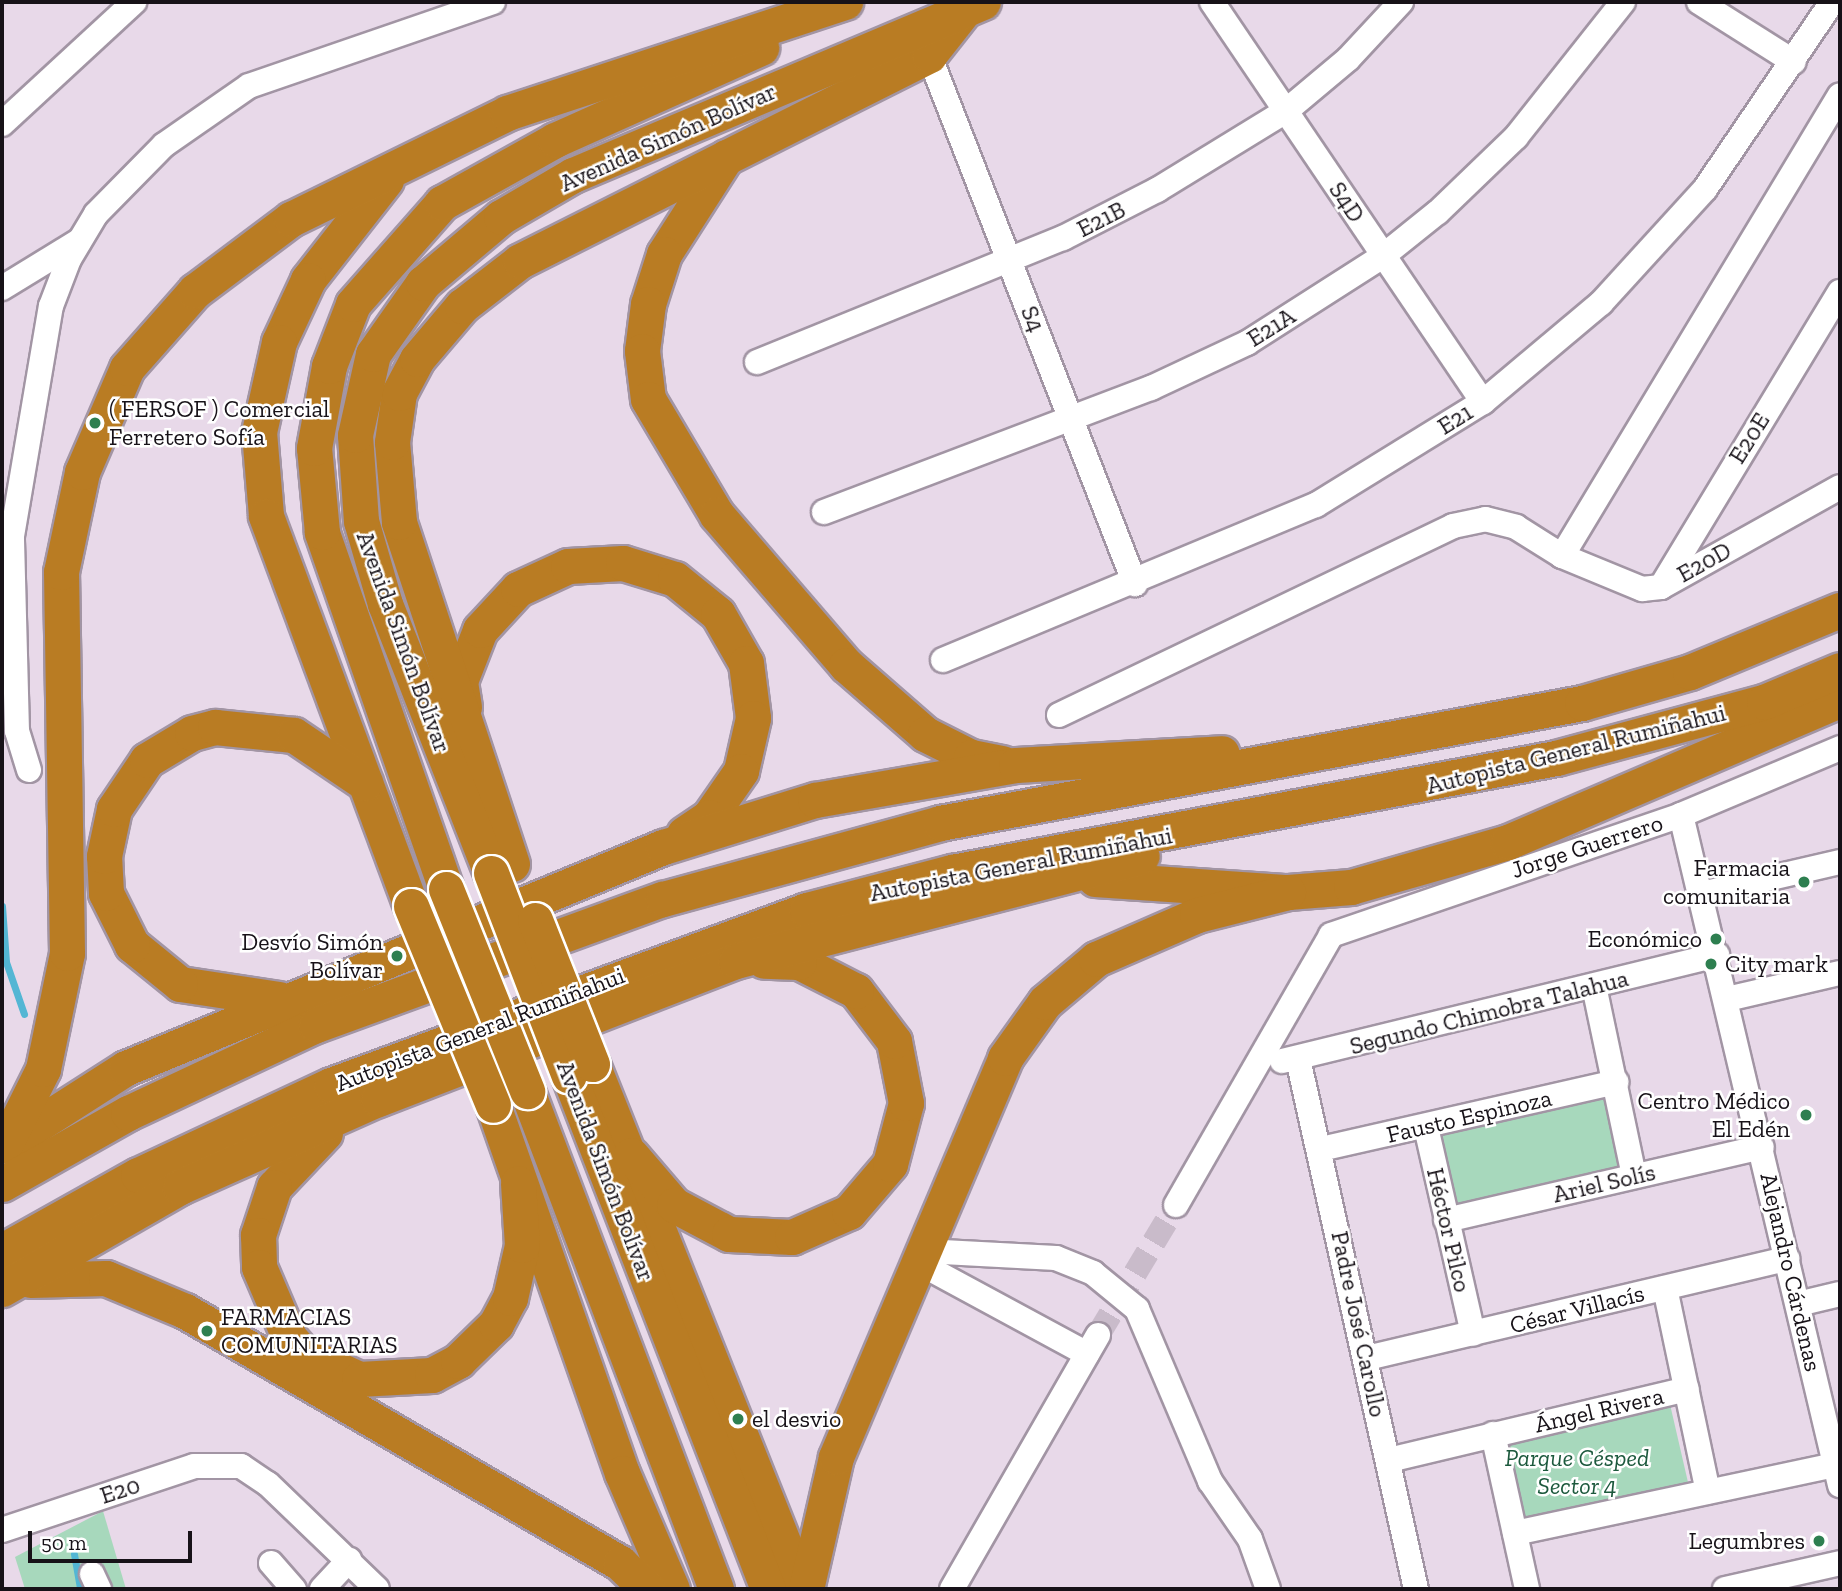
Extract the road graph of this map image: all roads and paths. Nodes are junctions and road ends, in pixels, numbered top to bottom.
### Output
1 (134, 2) edge
2 (493, 2) edge
3 (845, 2) edge
4 (863, 2) edge
5 (1212, 2) edge
6 (1401, 2) edge
7 (1623, 2) edge
8 (1699, 2) edge
9 (1832, 2) edge
10 (973, 6) edge
11 (929, 55) junction
12 (1794, 62) junction
13 (1840, 95) edge
14 (1286, 111) junction
15 (2, 124) edge
16 (728, 155) junction
17 (402, 162) junction
18 (80, 240) junction
19 (1383, 256) junction
20 (1010, 259) junction
21 (2, 288) edge
22 (1838, 305) edge
23 (757, 362) dead end
24 (1483, 402) junction
25 (1071, 418) junction
26 (1840, 487) edge
27 (824, 512) dead end
28 (1562, 556) junction
29 (1135, 584) junction
30 (1661, 587) junction
31 (1840, 610) edge
32 (943, 660) dead end
33 (1840, 670) edge
34 (1840, 700) edge
35 (1059, 715) dead end
36 (469, 738) junction
37 (1840, 748) edge
38 (1256, 762) junction
39 (1016, 765) junction
40 (29, 770) dead end
41 (365, 783) junction
42 (1681, 815) junction
43 (1258, 817) junction
44 (663, 847) junction
45 (1840, 862) edge
46 (501, 869) junction
47 (1078, 878) junction
48 (1288, 892) junction
49 (1702, 894) junction
50 (1717, 955) junction
51 (736, 961) junction
52 (1840, 974) edge
53 (1594, 986) junction
54 (1727, 999) junction
55 (286, 1000) junction
56 (1298, 1059) junction
57 (1260, 1063) junction
58 (580, 1070) junction
59 (1616, 1082) junction
60 (378, 1099) junction
61 (1426, 1127) junction
62 (3, 1147) edge
63 (1762, 1147) junction
64 (1321, 1149) junction
65 (631, 1155) junction
66 (1634, 1175) junction
67 (2, 1184) edge
68 (518, 1184) junction
69 (1176, 1205) tunnel mouth
70 (1446, 1220) junction
71 (922, 1257) junction
72 (1787, 1259) junction
73 (5, 1274) edge
74 (1665, 1287) junction
75 (1840, 1294) edge
76 (1798, 1304) junction
77 (1473, 1334) junction
78 (1367, 1358) junction
79 (1686, 1389) junction
80 (1833, 1420) edge
81 (1493, 1434) junction
82 (1389, 1460) junction
83 (1838, 1475) edge
84 (1707, 1492) junction
85 (2, 1530) edge
86 (1515, 1534) junction
87 (349, 1560) junction
88 (271, 1563) dead end
89 (1840, 1563) edge
90 (294, 1589) edge
91 (322, 1589) edge
92 (377, 1589) edge
93 (647, 1589) edge
94 (671, 1589) edge
95 (716, 1589) edge
96 (768, 1589) edge
97 (804, 1589) edge
98 (952, 1589) edge
99 (1268, 1589) edge
100 (1416, 1589) edge
101 (1527, 1589) edge
102 (1724, 1589) edge

1 - 15 street
2 - 18 street
3 - 17 highway
4 - 95 highway, Avenida Simón Bolívar, bridge
5 - 14 street, S4D
6 - 14 street, E21B
7 - 19 street, E21A
8 - 12 street
9 - 12 street, E21
10 - 11 highway
10 - 46 highway, Avenida Simón Bolívar
11 - 16 highway
11 - 20 street, S4
12 - 24 street, E21
13 - 28 street
14 - 19 street, S4D
14 - 20 street, E21B
16 - 36 highway
16 - 39 highway
17 - 41 highway
17 - 62 highway
18 - 21 street
18 - 40 street
19 - 24 street, S4D
19 - 25 street, E21A
20 - 23 street, E21B
20 - 25 street, S4
22 - 30 street, E20E
24 - 29 street, E21
25 - 27 street, E21A
25 - 29 street, S4
26 - 30 street, E20D
28 - 30 street, E20D
28 - 35 street, E20D
29 - 32 street, E21
31 - 38 highway, Autopista General Rumiñahui
33 - 43 highway, Autopista General Rumiñahui
34 - 48 highway
36 - 44 highway
36 - 46 highway
37 - 42 street, Jorge Guerrero
38 - 39 highway
38 - 67 highway, Autopista General Rumiñahui
39 - 44 highway
41 - 55 highway
41 - 68 highway, bridge
42 - 49 street, Alejandro Cárdenas
42 - 57 street, Jorge Guerrero
43 - 47 highway
43 - 73 highway, Autopista General Rumiñahui
44 - 55 highway
45 - 49 street
46 - 58 highway, bridge
47 - 48 highway
47 - 51 highway
48 - 71 highway
49 - 50 street, Alejandro Cárdenas
50 - 53 street, Segundo Chimobra Talahua
50 - 54 street, Alejandro Cárdenas
51 - 60 highway
51 - 65 highway
52 - 54 street
53 - 56 street, Segundo Chimobra Talahua
53 - 59 street
54 - 63 street, Alejandro Cárdenas
55 - 62 highway
56 - 57 street, Segundo Chimobra Talahua
56 - 64 street, Padre José Carollo
57 - 69 street
58 - 65 highway
58 - 96 highway, Avenida Simón Bolívar
59 - 61 street, Fausto Espinoza
59 - 66 street
60 - 68 highway
60 - 73 highway
61 - 64 street, Fausto Espinoza
61 - 70 street, Héctor Pilco
63 - 66 street, Ariel Solís
63 - 72 street, Alejandro Cárdenas
64 - 78 street, Padre José Carollo
65 - 97 highway
66 - 70 street, Ariel Solís
68 - 94 highway
70 - 77 street, Héctor Pilco
71 - 97 highway
71 - 98 street
71 - 99 street
72 - 74 street, César Villacís
72 - 76 street, Alejandro Cárdenas
73 - 93 highway
74 - 77 street, César Villacís
74 - 79 street
75 - 76 street
76 - 80 street, Alejandro Cárdenas
77 - 78 street, César Villacís
78 - 82 street, Padre José Carollo
79 - 81 street, Ángel Rivera
79 - 84 street
80 - 83 street, Alejandro Cárdenas
81 - 82 street, Ángel Rivera
81 - 86 street
82 - 100 street, Padre José Carollo
83 - 84 street
84 - 86 street
85 - 87 street, E20
86 - 101 street
87 - 91 street
87 - 92 street
88 - 90 street
89 - 102 street

